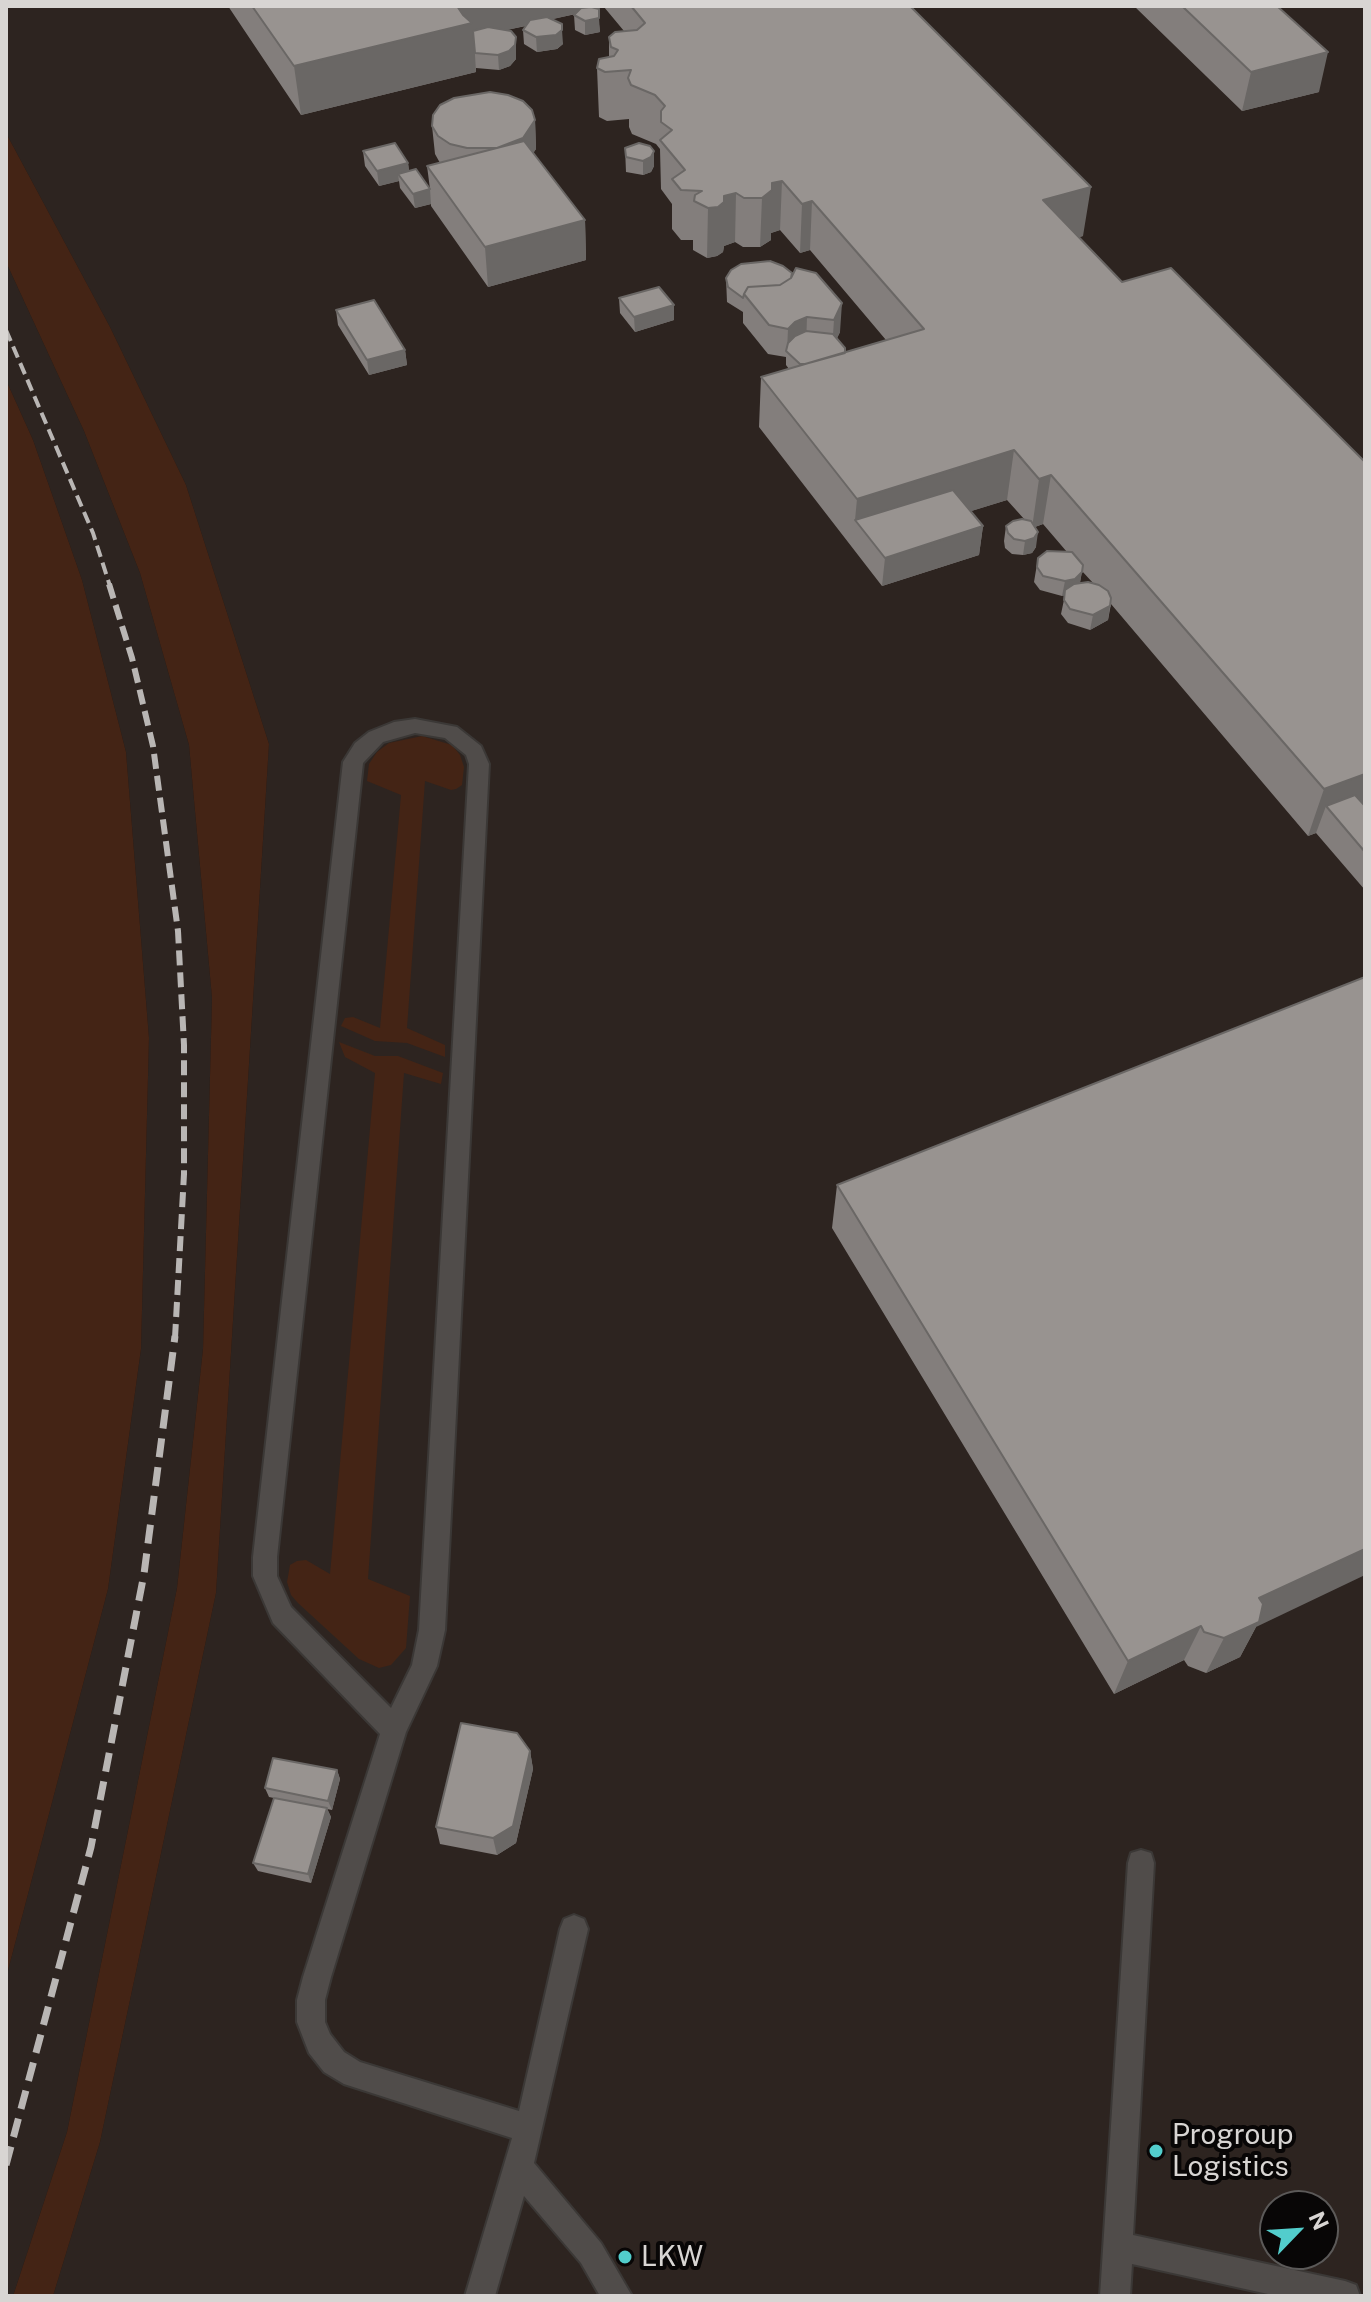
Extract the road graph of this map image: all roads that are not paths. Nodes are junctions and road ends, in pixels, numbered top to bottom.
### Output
1 (394, 1730) junction
2 (1141, 1863) dead end
3 (574, 1929) dead end
4 (529, 2129) junction
5 (518, 2167) junction
6 (1120, 2247) junction
7 (480, 2296) edge
8 (617, 2296) edge
9 (1115, 2296) edge
10 (1345, 2296) edge

1 - 1 lane
1 - 4 lane
2 - 6 lane
3 - 4 lane
4 - 5 lane
5 - 7 lane
5 - 8 lane
6 - 9 lane
6 - 10 lane

